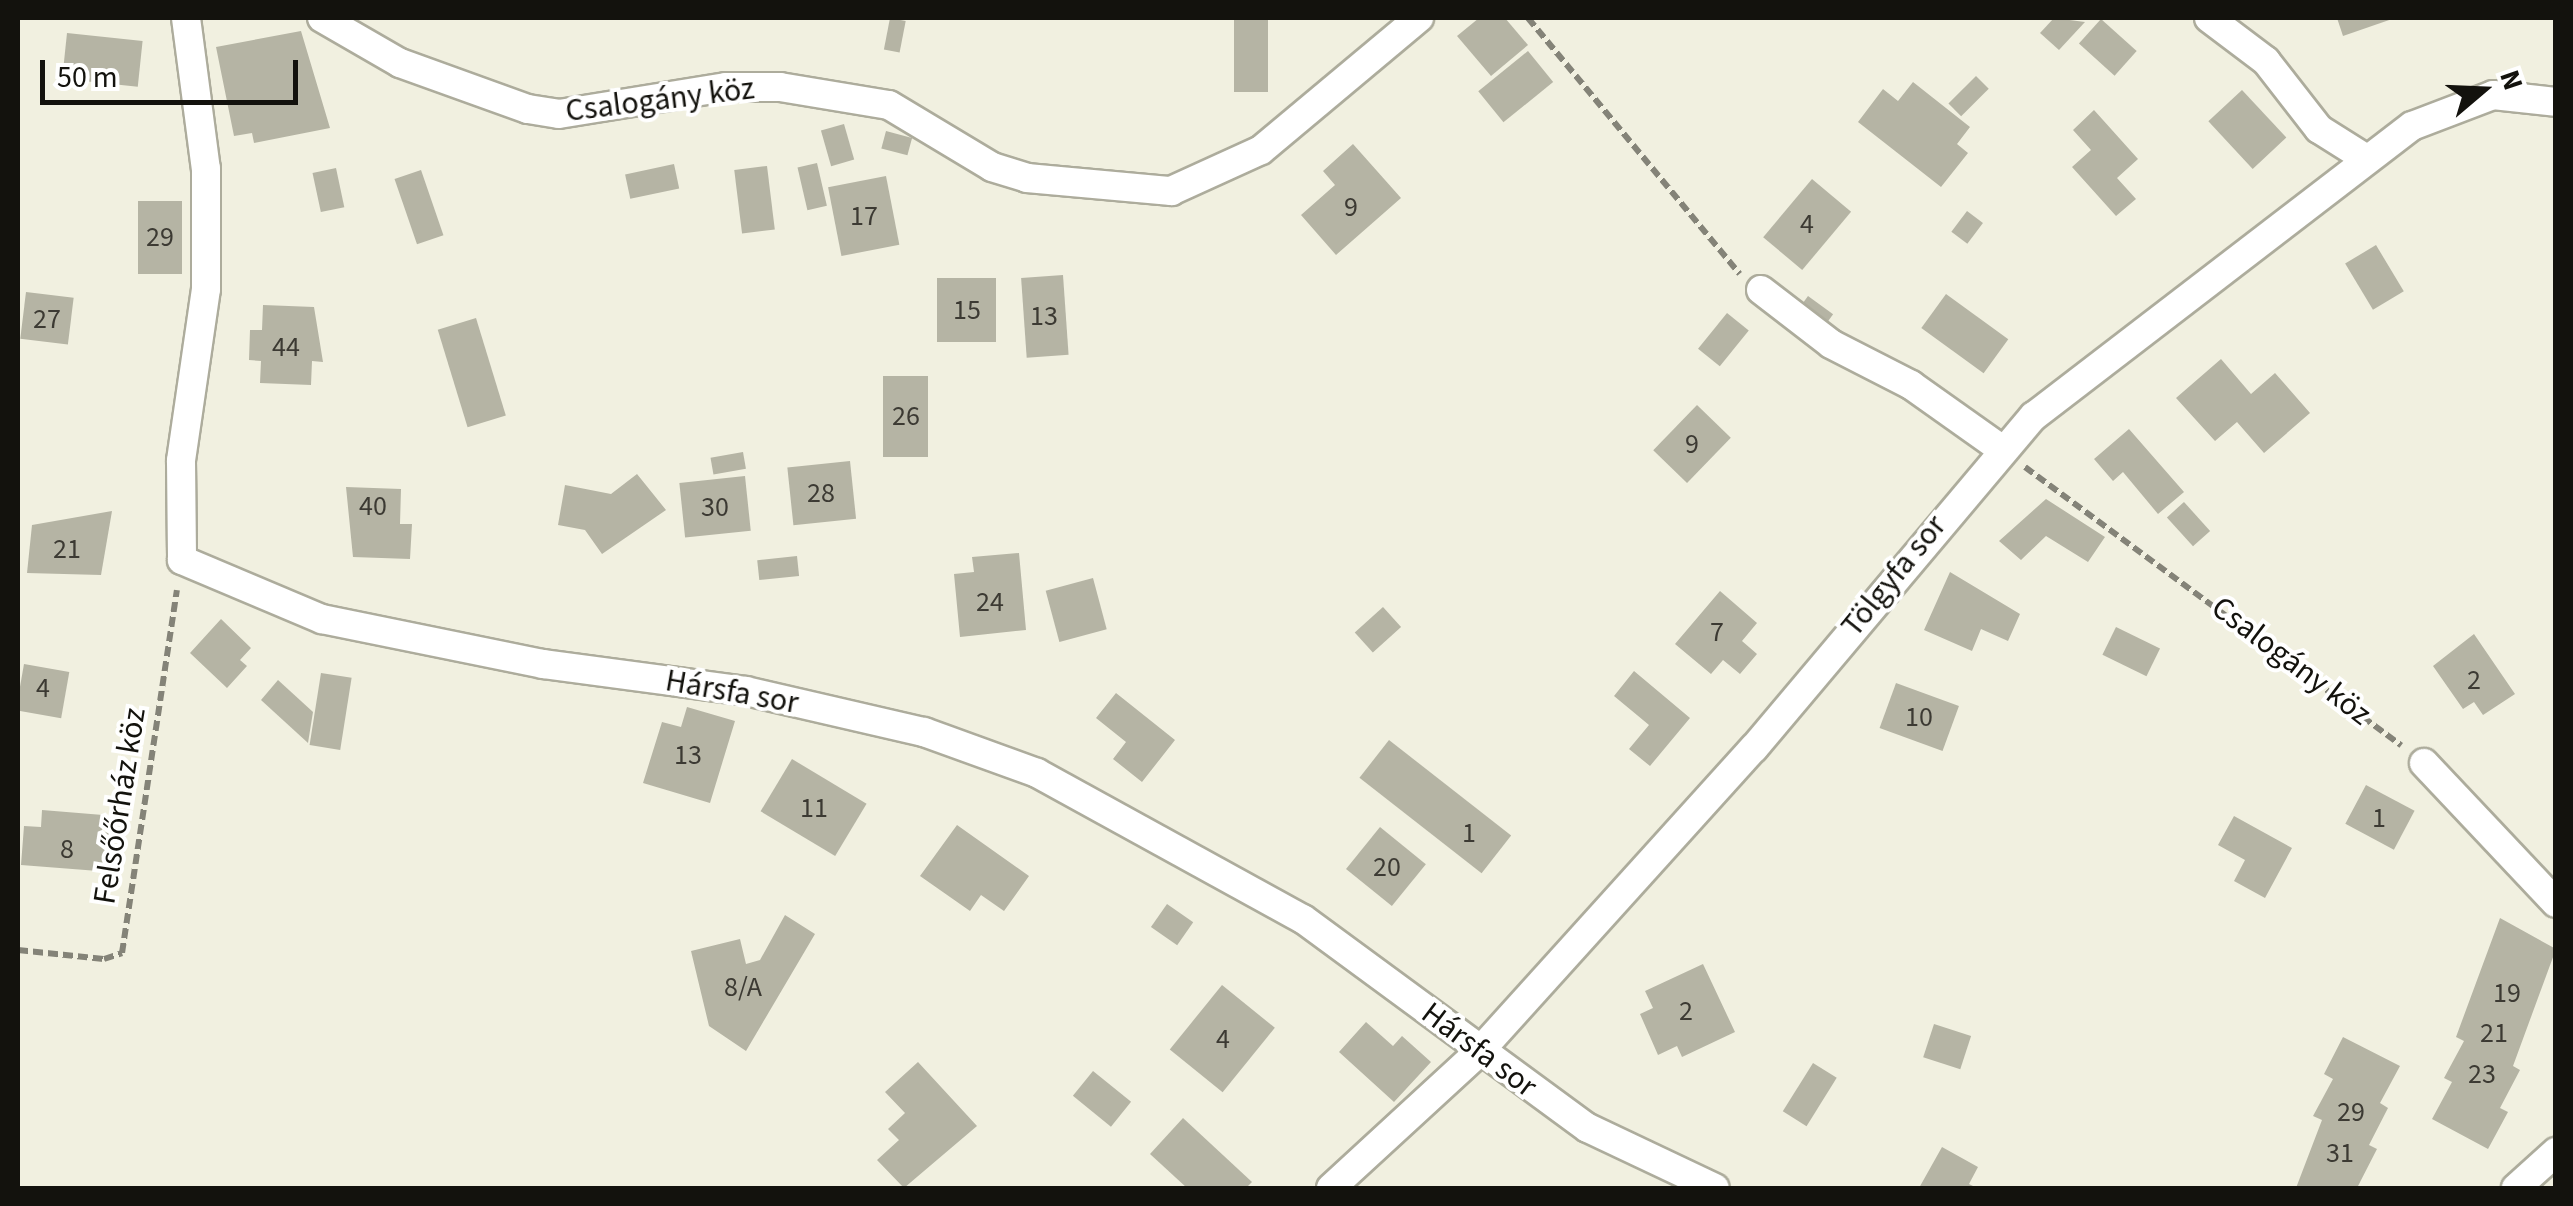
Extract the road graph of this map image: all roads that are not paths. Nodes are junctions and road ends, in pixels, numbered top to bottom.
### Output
1 (186, 18) edge
2 (322, 18) edge
3 (1419, 18) edge
4 (2209, 18) edge
5 (2556, 102) edge
6 (2365, 158) junction
7 (1761, 290) road end
8 (2000, 448) junction
9 (2424, 763) road end
10 (2556, 903) edge
11 (1478, 1053) junction
12 (2556, 1152) edge
13 (1331, 1188) edge
14 (1715, 1188) edge
15 (2516, 1188) edge

1 - 11 street, Hársfa sor
2 - 3 street, Csalogány köz
4 - 6 street
5 - 6 street, Tölgyfa sor
6 - 8 street, Tölgyfa sor
7 - 8 street
8 - 11 street, Tölgyfa sor
9 - 10 street
11 - 13 street, Tölgyfa sor
11 - 14 street, Hársfa sor
12 - 15 street

